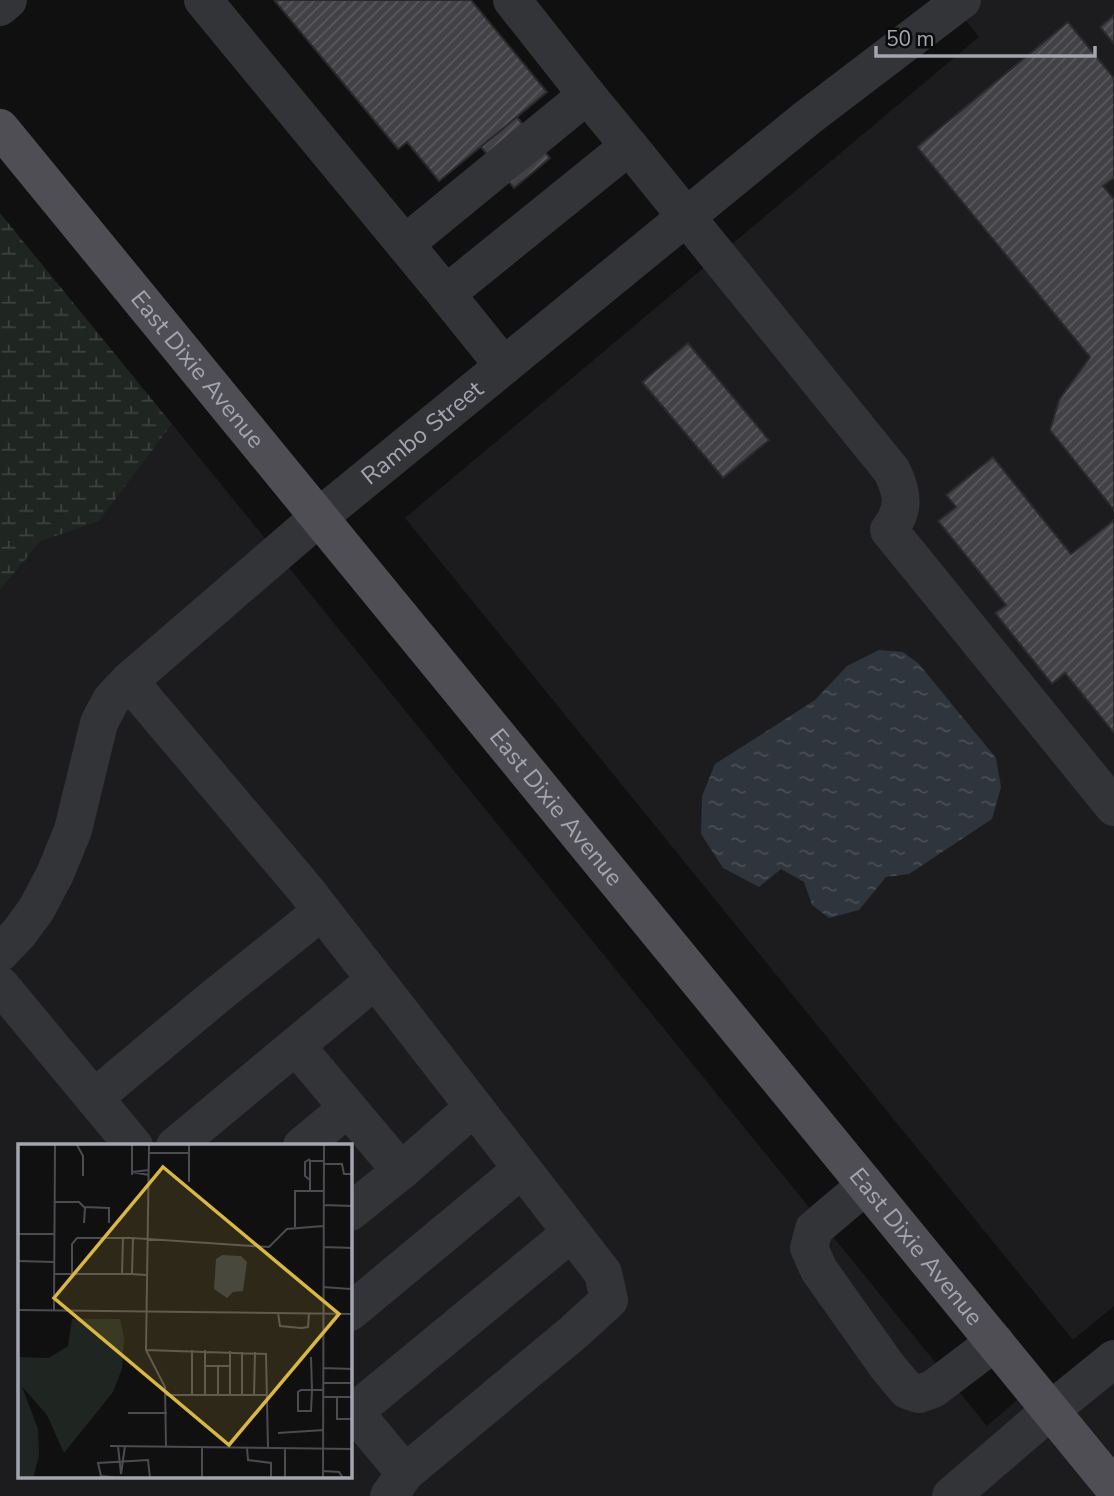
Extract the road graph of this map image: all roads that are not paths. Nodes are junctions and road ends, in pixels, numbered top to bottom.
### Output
1 (8, 0) edge
2 (203, 0) edge
3 (512, 0) edge
4 (962, 0) edge
5 (0, 7) edge
6 (587, 95) junction
7 (0, 128) edge
8 (629, 146) junction
9 (686, 217) junction
10 (405, 244) junction
11 (446, 294) junction
12 (504, 366) junction
13 (319, 517) junction
14 (129, 681) junction
15 (1114, 807) edge
16 (322, 911) junction
17 (0, 953) edge
18 (375, 980) junction
19 (0, 985) edge
20 (296, 1046) junction
21 (94, 1098) junction
22 (474, 1107) junction
23 (348, 1108) junction
24 (132, 1144) edge
25 (177, 1144) edge
26 (304, 1144) edge
27 (522, 1169) junction
28 (401, 1171) junction
29 (866, 1185) junction
30 (352, 1210) edge
31 (571, 1233) junction
32 (352, 1310) edge
33 (995, 1342) junction
34 (1114, 1359) edge
35 (352, 1409) edge
36 (1051, 1410) junction
37 (397, 1484) edge
38 (1114, 1488) edge
39 (951, 1496) edge

1 - 5 street
2 - 10 street
3 - 6 street
4 - 9 street, Rambo Street
6 - 8 street
6 - 10 street
7 - 13 main road, East Dixie Avenue
8 - 9 street
8 - 11 street
9 - 12 street, Rambo Street
9 - 15 street
10 - 11 street
11 - 12 street
12 - 13 street, Rambo Street
13 - 14 street, Rambo Street
13 - 29 main road, East Dixie Avenue
14 - 16 street
14 - 17 street, Rambo Street
16 - 18 street
16 - 21 street
18 - 20 street
18 - 22 street
19 - 21 street
20 - 23 street
20 - 25 street
21 - 24 street
22 - 27 street
22 - 28 street
23 - 26 street
23 - 28 street
27 - 31 street
27 - 32 street
28 - 30 street
29 - 33 main road, East Dixie Avenue
29 - 33 street
31 - 35 street
31 - 37 street
33 - 36 main road, East Dixie Avenue
34 - 36 street
35 - 37 street
36 - 38 main road, East Dixie Avenue
36 - 39 street

